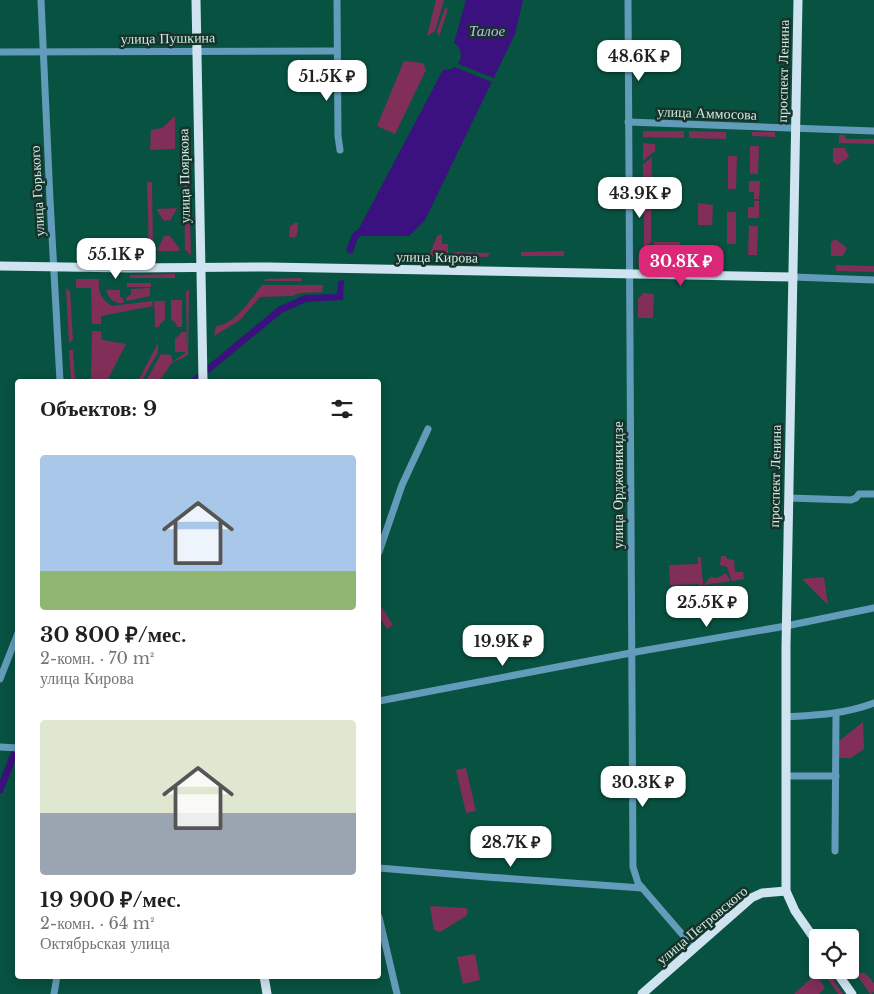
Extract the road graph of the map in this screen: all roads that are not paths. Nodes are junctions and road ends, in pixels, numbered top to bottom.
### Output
1 (41, 0) edge
2 (196, 0) edge
3 (337, 0) edge
4 (628, 0) edge
5 (798, 0) edge
6 (196, 50) junction
7 (336, 51) junction
8 (0, 52) edge
9 (42, 52) junction
10 (628, 122) junction
11 (796, 129) junction
12 (874, 131) edge
13 (340, 150) dead end
14 (0, 266) edge
15 (53, 267) junction
16 (200, 267) junction
17 (629, 274) junction
18 (793, 277) junction
19 (874, 280) edge
20 (60, 379) edge
21 (203, 379) edge
22 (428, 429) dead end
23 (874, 494) edge
24 (789, 498) junction
25 (381, 546) edge
26 (874, 608) edge
27 (786, 626) junction
28 (15, 641) edge
29 (631, 653) junction
30 (0, 679) edge
31 (381, 701) edge
32 (874, 703) edge
33 (836, 714) junction
34 (786, 717) junction
35 (0, 747) edge
36 (15, 748) edge
37 (786, 776) junction
38 (836, 776) junction
39 (836, 851) dead end
40 (381, 868) edge
41 (642, 888) junction
42 (786, 891) junction
43 (381, 926) edge
44 (809, 932) edge
45 (694, 948) junction
46 (56, 979) edge
47 (264, 979) edge
48 (841, 979) edge
49 (54, 994) edge
50 (267, 994) edge
51 (397, 994) edge
52 (642, 994) edge
53 (852, 994) edge

1 - 9 street, улица Горького
2 - 6 main road, улица Пояркова
3 - 7 street
4 - 10 street, улица Орджоникидзе
5 - 11 main road, проспект Ленина
6 - 7 street, улица Пушкина
6 - 9 street, улица Пушкина
6 - 16 main road, улица Пояркова
7 - 13 street
8 - 9 street, улица Пушкина
9 - 15 street, улица Горького
10 - 11 street, улица Аммосова
10 - 17 street, улица Орджоникидзе
11 - 12 street, улица Аммосова
11 - 18 main road, проспект Ленина
14 - 15 main road, улица Кирова
15 - 16 main road, улица Кирова
15 - 20 street, улица Горького
16 - 17 main road, улица Кирова
16 - 21 main road, улица Пояркова
17 - 18 main road, улица Кирова
17 - 29 street, улица Орджоникидзе
18 - 19 street, улица Кирова
18 - 24 main road, проспект Ленина
22 - 25 street
23 - 24 street
24 - 27 main road, проспект Ленина
26 - 27 street
27 - 29 street
27 - 34 main road, проспект Ленина
28 - 30 street
29 - 31 street
29 - 41 street, улица Орджоникидзе
32 - 33 street
33 - 34 street
33 - 38 street
34 - 37 main road, проспект Ленина
35 - 36 street
37 - 38 street
37 - 42 main road, проспект Ленина
38 - 39 street
40 - 41 street
41 - 45 street, улица Орджоникидзе
42 - 44 main road, проспект Ленина
42 - 45 main road, улица Петровского
43 - 51 street
45 - 52 main road, улица Петровского
46 - 49 street
47 - 50 main road
48 - 53 main road

